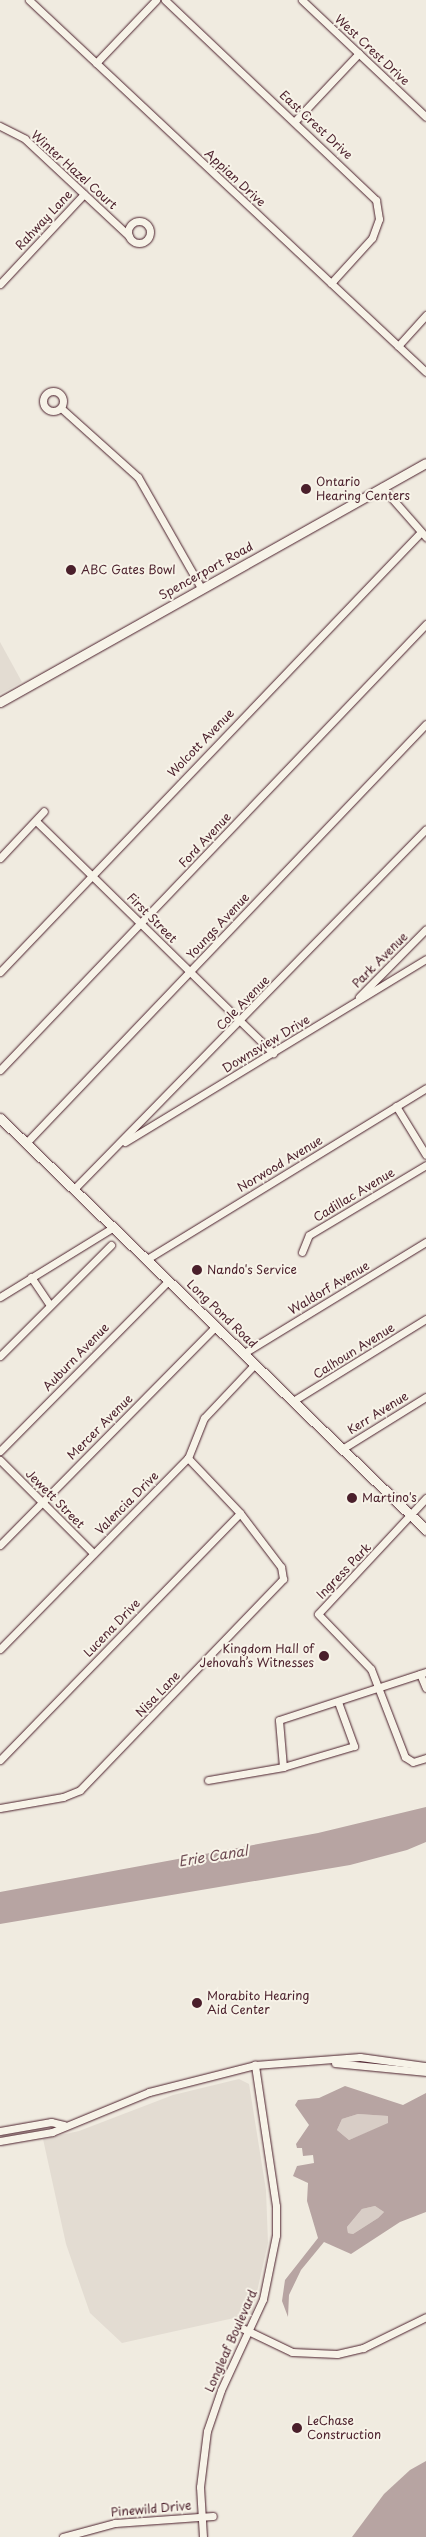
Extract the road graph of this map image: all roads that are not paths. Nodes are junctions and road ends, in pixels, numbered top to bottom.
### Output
1 (29, 0) edge
2 (156, 0) edge
3 (165, 0) edge
4 (302, 0) edge
5 (359, 53) junction
6 (96, 63) junction
7 (426, 117) edge
8 (295, 120) junction
9 (0, 126) edge
10 (84, 194) junction
11 (129, 236) dead end
12 (331, 283) junction
13 (0, 284) edge
14 (426, 315) edge
15 (398, 346) junction
16 (426, 372) edge
17 (61, 408) dead end
18 (426, 463) edge
19 (382, 487) junction
20 (423, 534) edge
21 (201, 588) junction
22 (426, 624) edge
23 (0, 702) edge
24 (426, 724) edge
25 (44, 811) dead end
26 (36, 821) junction
27 (426, 829) edge
28 (0, 858) edge
29 (92, 874) junction
30 (142, 924) junction
31 (426, 929) edge
32 (426, 959) edge
33 (0, 972) edge
34 (190, 972) junction
35 (350, 1006) junction
36 (241, 1022) junction
37 (273, 1053) junction
38 (0, 1070) edge
39 (426, 1088) edge
40 (396, 1106) junction
41 (0, 1118) edge
42 (26, 1143) junction
43 (116, 1147) junction
44 (426, 1155) edge
45 (426, 1165) edge
46 (74, 1189) junction
47 (114, 1227) junction
48 (426, 1242) edge
49 (111, 1245) dead end
50 (302, 1252) dead end
51 (147, 1259) junction
52 (31, 1278) junction
53 (169, 1280) junction
54 (0, 1297) edge
55 (50, 1305) junction
56 (426, 1319) edge
57 (216, 1326) junction
58 (244, 1353) junction
59 (0, 1356) edge
60 (255, 1364) junction
61 (426, 1397) edge
62 (293, 1401) junction
63 (342, 1449) junction
64 (0, 1451) edge
65 (188, 1458) junction
66 (0, 1460) edge
67 (426, 1498) edge
68 (42, 1502) junction
69 (240, 1513) junction
70 (412, 1516) junction
71 (426, 1530) edge
72 (0, 1545) edge
73 (94, 1553) junction
74 (0, 1649) edge
75 (423, 1673) edge
76 (379, 1688) junction
77 (426, 1688) edge
78 (338, 1702) junction
79 (426, 1758) edge
80 (0, 1760) edge
81 (283, 1767) junction
82 (208, 1780) dead end
83 (0, 1808) edge
84 (313, 2060) junction
85 (255, 2064) junction
86 (426, 2066) edge
87 (426, 2072) edge
88 (64, 2125) junction
89 (0, 2131) edge
90 (0, 2141) edge
91 (426, 2317) edge
92 (242, 2328) dead end
93 (249, 2332) junction
94 (200, 2516) junction
95 (213, 2516) dead end
96 (63, 2537) edge
97 (202, 2537) edge

1 - 6 street, Appian Drive
2 - 6 street
3 - 8 street, East Crest Drive
4 - 5 street, West Crest Drive
5 - 7 street, West Crest Drive
5 - 8 street
6 - 12 street, Appian Drive
8 - 12 street, East Crest Drive
9 - 10 street, Winter Hazel Court
10 - 11 street, Winter Hazel Court
10 - 13 street, Rahway Lane
12 - 15 street, Appian Drive
14 - 15 street
15 - 16 street, Appian Drive
17 - 21 street
18 - 19 main road, Spencerport Road
19 - 20 street
19 - 21 main road, Spencerport Road
20 - 29 street, Wolcott Avenue
21 - 23 main road, Spencerport Road
22 - 30 street, Ford Avenue
24 - 34 street, Youngs Avenue
25 - 26 street
26 - 28 street
26 - 29 street, First Street
27 - 36 street, Cole Avenue
29 - 30 street, First Street
29 - 33 street, Wolcott Avenue
30 - 34 street, First Street
30 - 38 street, Ford Avenue
31 - 35 street, Park Avenue
32 - 35 street, Downsview Drive
34 - 36 street, First Street
34 - 42 street, Youngs Avenue
35 - 37 street, Downsview Drive
36 - 37 street, First Street
36 - 43 street, Cole Avenue
37 - 43 street, Downsview Drive
39 - 40 street, Norwood Avenue
40 - 44 street
40 - 51 street, Norwood Avenue
41 - 42 main road, Long Pond Road
42 - 46 main road, Long Pond Road
43 - 46 street, Cole Avenue
45 - 50 street, Cadillac Avenue
46 - 47 main road, Long Pond Road
47 - 51 main road, Long Pond Road
47 - 52 street
48 - 58 street, Waldorf Avenue
49 - 55 street
51 - 53 main road, Long Pond Road
52 - 54 street
52 - 55 street
53 - 57 main road, Long Pond Road
53 - 64 street, Auburn Avenue
55 - 59 street
56 - 62 street, Calhoun Avenue
57 - 58 main road, Long Pond Road
57 - 68 street, Mercer Avenue
58 - 60 main road, Long Pond Road
60 - 62 main road, Long Pond Road
60 - 65 street, Valencia Drive
61 - 63 street, Kerr Avenue
62 - 63 main road, Long Pond Road
63 - 70 main road, Long Pond Road
65 - 69 street, Nisa Lane
65 - 73 street, Valencia Drive
66 - 68 street, Jewett Street
67 - 70 street
68 - 72 street, Mercer Avenue
68 - 73 street, Jewett Street
69 - 80 street, Lucena Drive
69 - 83 street, Nisa Lane
70 - 71 main road, Long Pond Road
70 - 76 street, Ingress Park
73 - 74 street, Valencia Drive
75 - 76 street
75 - 77 street
76 - 78 street
76 - 79 street
78 - 81 street
78 - 81 street
81 - 82 street
84 - 85 street
84 - 86 street
84 - 87 street
85 - 88 street
85 - 93 street, Longleaf Boulevard
88 - 89 street
88 - 90 street
91 - 93 street
92 - 93 street
93 - 94 street, Longleaf Boulevard
94 - 95 street, Pinewild Drive
94 - 96 street, Pinewild Drive
94 - 97 street, Longleaf Boulevard

